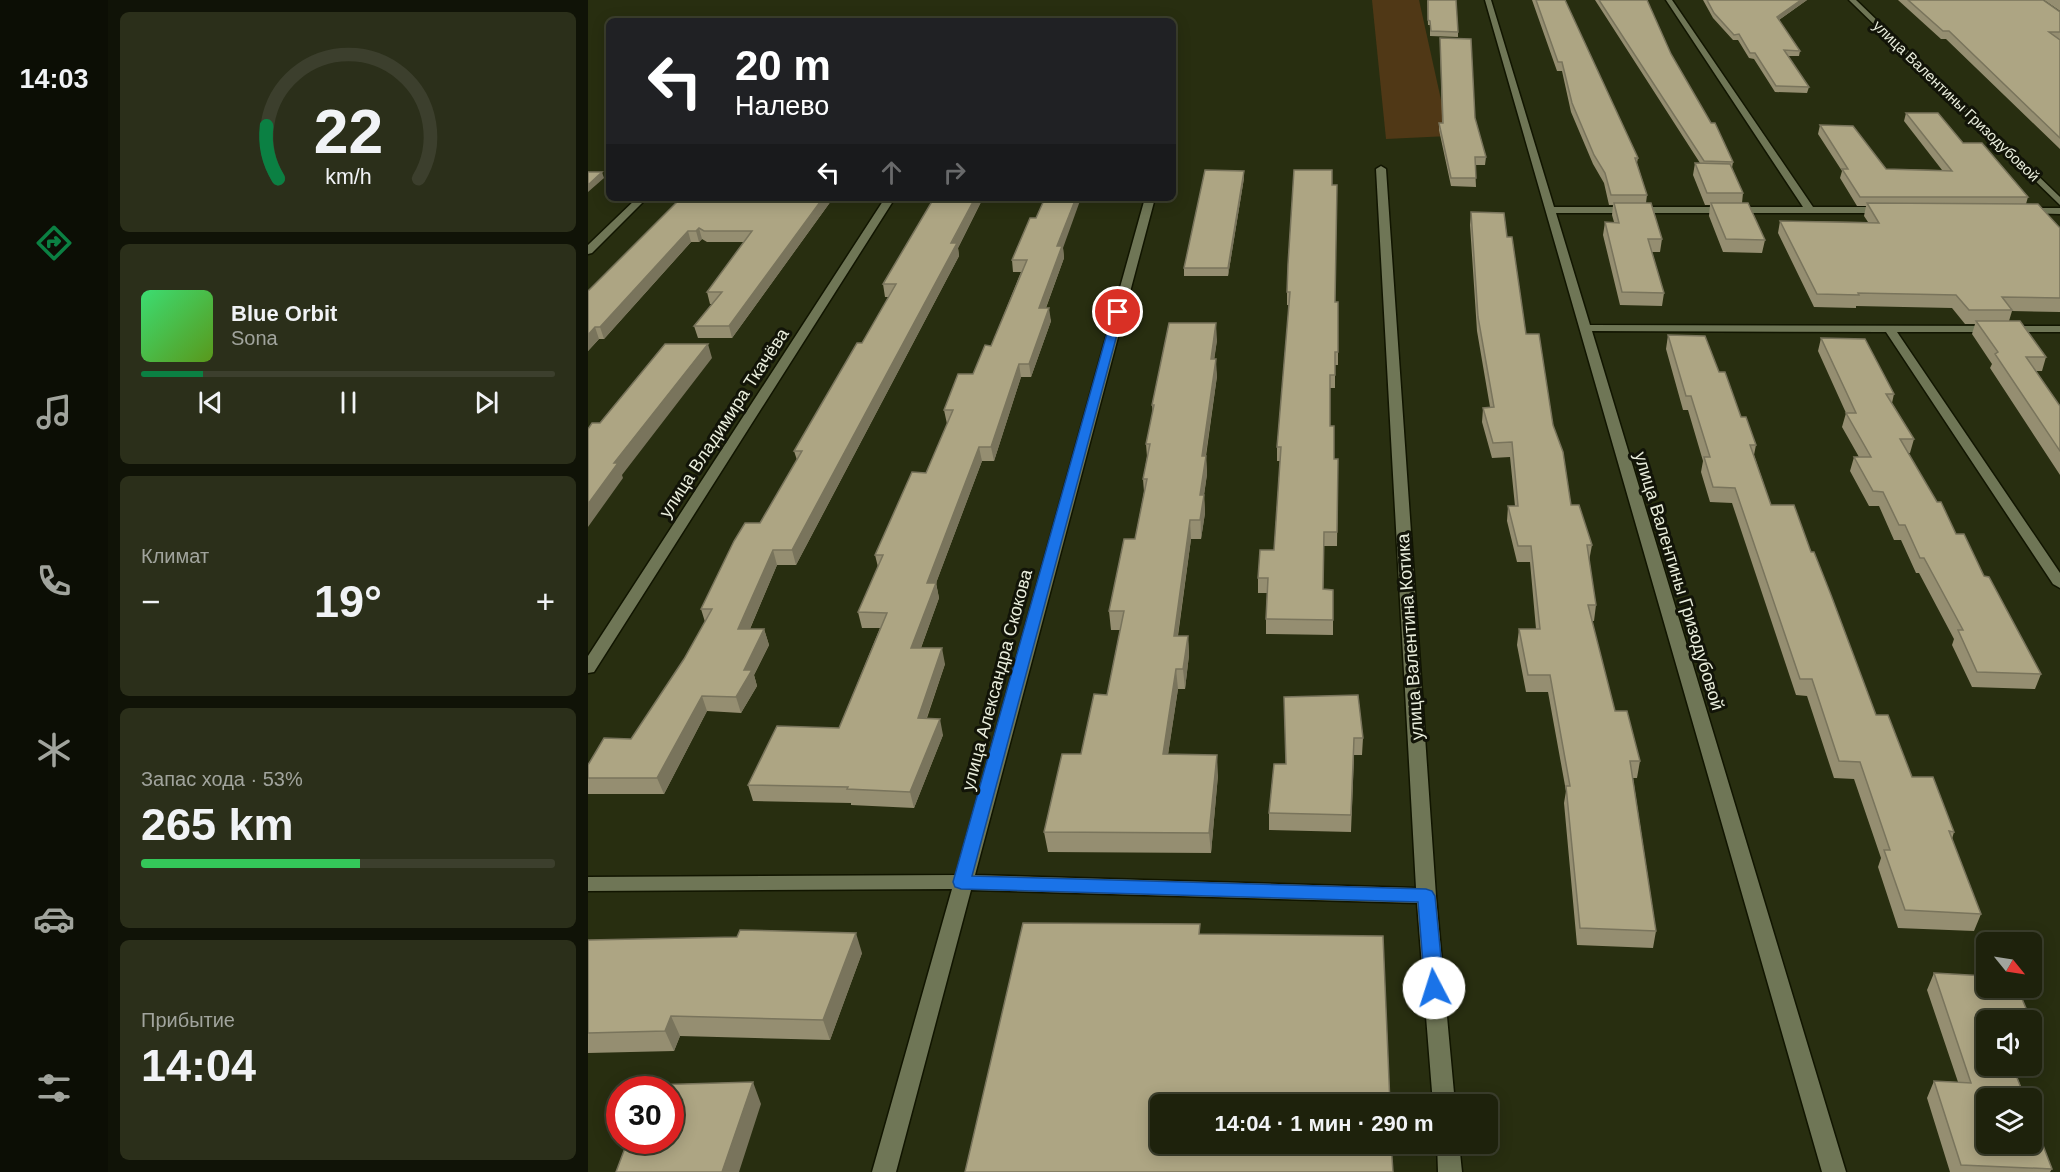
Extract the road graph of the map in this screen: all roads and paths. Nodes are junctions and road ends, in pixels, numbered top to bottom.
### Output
1 (1488, 0) edge
2 (1669, 0) edge
3 (1852, 0) edge
4 (1381, 169) dead end
5 (639, 201) edge
6 (888, 201) edge
7 (1149, 201) edge
8 (2060, 202) edge
9 (1549, 210) junction
10 (1810, 210) junction
11 (1893, 210) edge
12 (2012, 211) edge
13 (2060, 211) edge
14 (588, 251) edge
15 (1584, 328) junction
16 (1889, 328) junction
17 (2060, 329) edge
18 (2060, 584) edge
19 (588, 668) edge
20 (961, 882) junction
21 (588, 884) edge
22 (1426, 896) junction
23 (1443, 1094) edge
24 (1449, 1154) edge
25 (884, 1172) edge
26 (1450, 1172) edge
27 (1834, 1172) edge

1 - 9 street, улица Валентины Гризодубовой
2 - 10 street
3 - 8 street, улица Валентины Гризодубовой
4 - 22 street, улица Валентина Котика
5 - 14 street
6 - 19 street, улица Владимира Ткачёва
7 - 20 street, улица Александра Скокова
9 - 10 street
9 - 15 street, улица Валентины Гризодубовой
10 - 11 street
12 - 13 street
15 - 16 street
15 - 27 street, улица Валентины Гризодубовой
16 - 17 street
16 - 18 street
20 - 21 street
20 - 22 street
20 - 25 street, улица Александра Скокова
22 - 23 street, улица Валентина Котика
24 - 26 street

